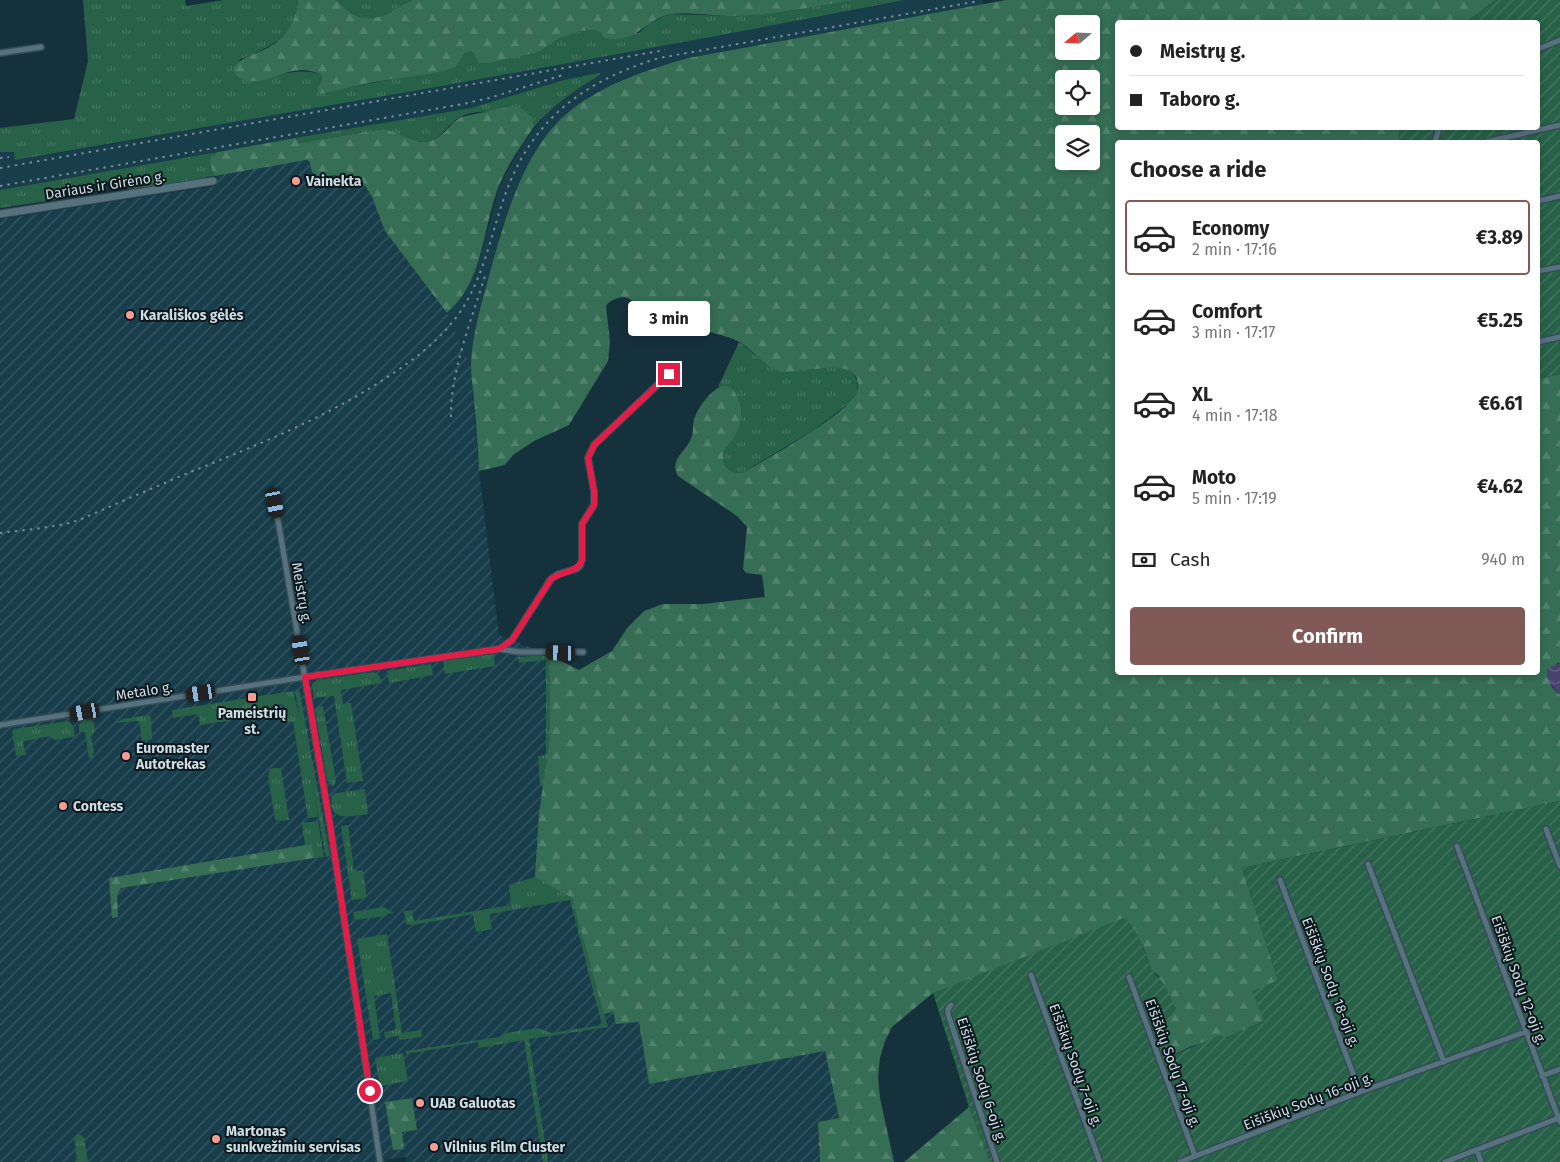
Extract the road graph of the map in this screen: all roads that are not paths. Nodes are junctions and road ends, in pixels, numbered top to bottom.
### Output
1 (1560, 40) edge
2 (41, 47) dead end
3 (1540, 48) edge
4 (0, 52) edge
5 (1560, 125) edge
6 (1538, 130) edge
7 (1540, 130) edge
8 (1495, 140) edge
9 (213, 181) dead end
10 (1560, 196) edge
11 (1540, 201) edge
12 (0, 214) edge
13 (1560, 267) edge
14 (1540, 272) edge
15 (1560, 337) edge
16 (1540, 342) edge
17 (669, 374) dead end
18 (275, 503) dead end
19 (499, 649) junction
20 (583, 652) dead end
21 (305, 677) junction
22 (0, 725) edge
23 (1546, 829) dead end
24 (1457, 846) dead end
25 (1368, 864) dead end
26 (1560, 866) edge
27 (1280, 880) dead end
28 (1031, 975) dead end
29 (1129, 978) dead end
30 (951, 1005) dead end
31 (1525, 1032) junction
32 (1444, 1062) junction
33 (1560, 1069) edge
34 (1542, 1076) junction
35 (1360, 1092) junction
36 (1559, 1120) edge
37 (1477, 1150) junction
38 (1195, 1156) junction
39 (380, 1162) edge
40 (997, 1162) edge
41 (1100, 1162) edge
42 (1180, 1162) edge
43 (1445, 1162) edge
44 (1482, 1162) edge

1 - 3 street
2 - 4 street
5 - 7 street
6 - 8 street
9 - 12 street, Dariaus ir Girėno g.
10 - 11 street
13 - 14 street
15 - 16 street
17 - 19 street
18 - 21 street, Meistrų g.
19 - 20 street, Metalo g.
19 - 21 street, Metalo g.
21 - 22 street, Metalo g.
21 - 39 street, Meistrų g.
23 - 26 street
24 - 31 street, Eišiškių Sodų 12-oji g.
25 - 32 street
27 - 35 street, Eišiškių Sodų 18-oji g.
28 - 41 street, Eišiškių Sodų 7-oji g.
29 - 38 street, Eišiškių Sodų 17-oji g.
30 - 40 street, Eišiškių Sodų 6-oji g.
31 - 32 street, Eišiškių Sodų 16-oji g.
31 - 34 street, Eišiškių Sodų 12-oji g.
32 - 35 street, Eišiškių Sodų 16-oji g.
33 - 34 street
34 - 36 street, Eišiškių Sodų 12-oji g.
35 - 38 street, Eišiškių Sodų 16-oji g.
36 - 37 street
37 - 43 street
37 - 44 street
38 - 42 street, Eišiškių Sodų 16-oji g.

